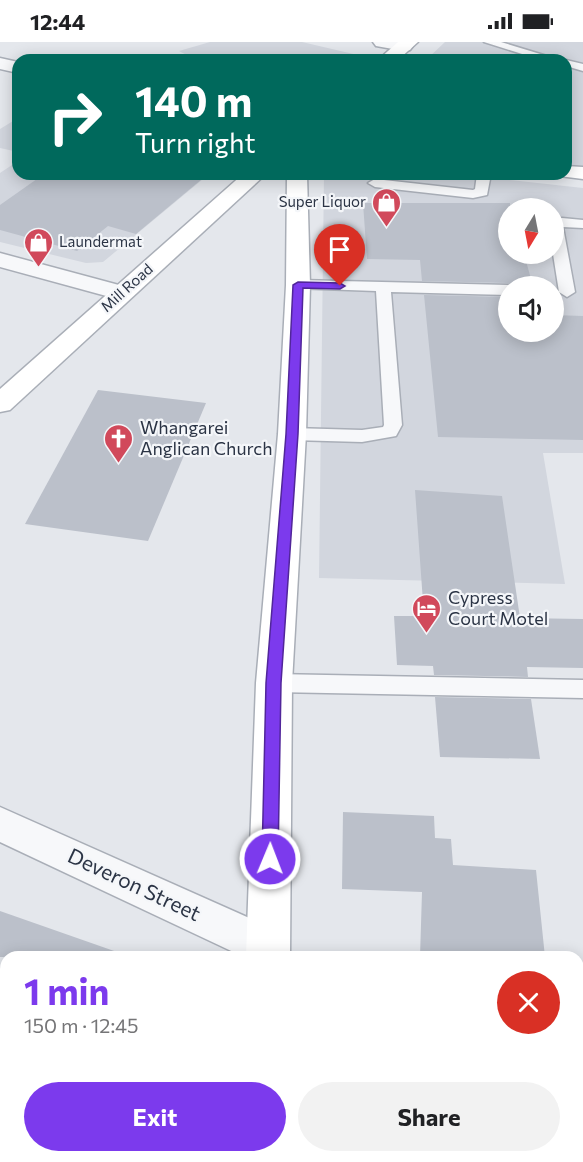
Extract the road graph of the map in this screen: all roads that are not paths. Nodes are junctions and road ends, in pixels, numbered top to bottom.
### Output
1 (382, 42) edge
2 (489, 42) edge
3 (406, 44) edge
4 (394, 54) edge
5 (532, 54) edge
6 (249, 180) edge
7 (297, 180) edge
8 (483, 180) edge
9 (375, 183) dead end
10 (583, 224) edge
11 (0, 260) edge
12 (298, 285) junction
13 (383, 287) junction
14 (498, 290) edge
15 (568, 292) edge
16 (121, 293) junction
17 (0, 404) edge
18 (292, 434) junction
19 (274, 683) junction
20 (583, 688) edge
21 (0, 824) edge
22 (266, 951) edge
23 (268, 951) edge

1 - 3 street
2 - 5 lane
3 - 4 main road
6 - 16 main road, Mill Road
7 - 12 main road
8 - 9 lane
10 - 15 lane
11 - 16 street
12 - 13 lane
12 - 18 main road
13 - 14 lane
13 - 18 lane
16 - 17 main road, Mill Road
18 - 19 main road
19 - 20 lane
19 - 23 main road
21 - 22 street, Deveron Street

